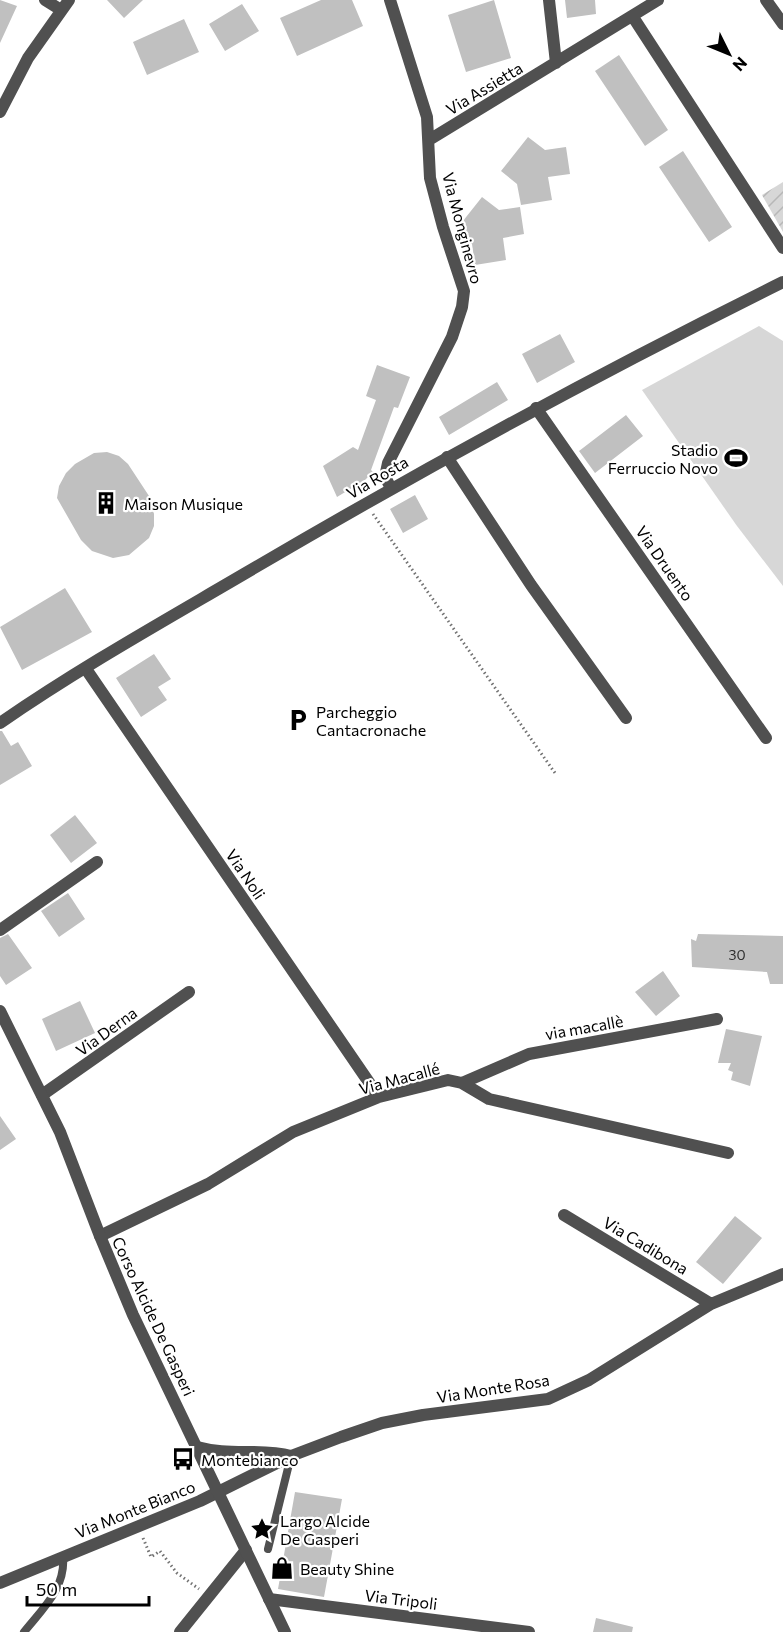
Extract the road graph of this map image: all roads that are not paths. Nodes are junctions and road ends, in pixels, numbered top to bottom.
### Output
1 (45, 0) edge
2 (69, 0) edge
3 (390, 0) edge
4 (549, 0) edge
5 (658, 0) edge
6 (766, 0) edge
7 (61, 10) junction
8 (633, 17) junction
9 (783, 24) edge
10 (556, 63) junction
11 (0, 112) edge
12 (429, 140) junction
13 (783, 248) edge
14 (783, 282) edge
15 (536, 408) junction
16 (447, 457) junction
17 (391, 488) junction
18 (86, 669) junction
19 (626, 718) dead end
20 (0, 723) edge
21 (766, 738) dead end
22 (97, 862) dead end
23 (0, 930) edge
24 (189, 992) dead end
25 (0, 1011) edge
26 (717, 1019) dead end
27 (462, 1083) junction
28 (42, 1095) junction
29 (378, 1097) junction
30 (728, 1153) dead end
31 (564, 1215) dead end
32 (100, 1236) junction
33 (783, 1274) edge
34 (711, 1304) junction
35 (197, 1447) junction
36 (291, 1456) junction
37 (218, 1492) junction
38 (268, 1548) dead end
39 (246, 1550) junction
40 (63, 1556) junction
41 (0, 1583) edge
42 (269, 1599) junction
43 (24, 1632) edge
44 (180, 1632) edge
45 (285, 1632) edge
46 (529, 1632) edge

1 - 7 street
2 - 7 street
3 - 12 street, Via Monginevro
4 - 10 street
5 - 8 street, Via Assietta
6 - 9 street
7 - 11 street
8 - 10 street, Via Assietta
8 - 13 street
10 - 12 street, Via Assietta
12 - 17 street, Via Monginevro
14 - 15 street, Via Rosta
15 - 16 street, Via Rosta
15 - 21 street, Via Druento
16 - 17 street, Via Rosta
16 - 19 street
17 - 18 street, Via Rosta
18 - 20 street, Via Rosta
18 - 29 street, Via Noli
22 - 23 street
24 - 28 street, Via Derna
25 - 28 street, Corso Alcide De Gasperi
26 - 27 street, via macallè
27 - 29 street, Via Macallé
27 - 30 street, Via Macallé
28 - 32 street, Corso Alcide De Gasperi
29 - 32 street, Via Macallé
31 - 34 street, Via Cadibona
32 - 35 street, Corso Alcide De Gasperi
33 - 34 street, Via Monte Rosa
34 - 36 street, Via Monte Rosa
35 - 36 street
35 - 37 street, Corso Alcide De Gasperi
36 - 37 street
36 - 38 lane
37 - 39 street, Corso Alcide De Gasperi
37 - 40 street, Via Monte Bianco
39 - 42 street, Corso Alcide De Gasperi
39 - 44 street
40 - 41 street, Via Monte Bianco
40 - 43 lane, Via Monte Bianco
42 - 45 street, Corso Alcide De Gasperi
42 - 46 street, Via Tripoli

